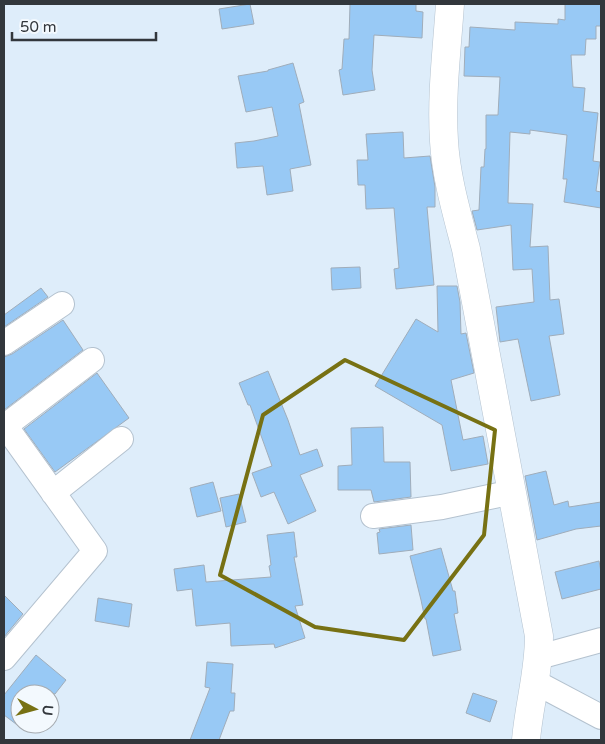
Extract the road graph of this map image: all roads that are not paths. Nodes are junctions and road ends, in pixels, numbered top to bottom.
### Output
1 (450, 4) edge
2 (62, 304) dead end
3 (4, 343) edge
4 (92, 360) dead end
5 (5, 425) edge
6 (121, 438) dead end
7 (513, 492) junction
8 (52, 493) junction
9 (373, 516) dead end
10 (601, 640) edge
11 (4, 658) edge
12 (537, 669) junction
13 (601, 717) edge
14 (526, 740) edge

1 - 7 street
2 - 3 street
4 - 5 street
5 - 8 street
6 - 8 street
7 - 9 street
7 - 12 street
8 - 11 street
10 - 12 street
12 - 13 street
12 - 14 street

